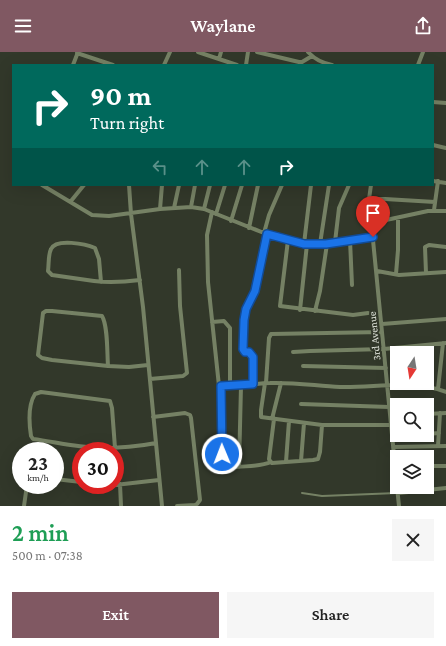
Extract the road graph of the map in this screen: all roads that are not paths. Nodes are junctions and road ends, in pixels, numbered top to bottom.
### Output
1 (170, 52) edge
2 (198, 52) edge
3 (221, 52) edge
4 (248, 52) edge
5 (257, 52) edge
6 (308, 52) edge
7 (417, 52) edge
8 (78, 53) edge
9 (422, 53) edge
10 (312, 56) junction
11 (219, 59) junction
12 (282, 59) junction
13 (73, 64) edge
14 (110, 64) edge
15 (164, 64) edge
16 (234, 64) edge
17 (246, 64) edge
18 (280, 64) edge
19 (320, 64) edge
20 (418, 64) edge
21 (434, 102) edge
22 (446, 103) edge
23 (434, 145) edge
24 (446, 148) edge
25 (434, 181) edge
26 (438, 182) junction
27 (446, 183) edge
28 (44, 186) edge
29 (83, 186) edge
30 (129, 186) edge
31 (162, 186) edge
32 (179, 186) edge
33 (195, 186) edge
34 (210, 186) edge
35 (225, 186) edge
36 (242, 186) edge
37 (258, 186) edge
38 (282, 186) edge
39 (311, 186) edge
40 (329, 186) edge
41 (350, 186) edge
42 (371, 186) edge
43 (370, 199) junction
44 (71, 202) junction
45 (435, 202) junction
46 (191, 207) junction
47 (174, 208) junction
48 (204, 209) junction
49 (160, 210) junction
50 (434, 210) junction
51 (446, 211) edge
52 (214, 213) junction
53 (131, 214) junction
54 (398, 218) junction
55 (232, 221) junction
56 (372, 223) junction
57 (249, 228) junction
58 (266, 234) junction
59 (373, 237) junction
60 (288, 240) junction
61 (350, 240) junction
62 (335, 242) junction
63 (306, 244) junction
64 (320, 244) junction
65 (326, 244) junction
66 (446, 247) edge
67 (179, 270) dead end
68 (377, 271) junction
69 (446, 272) edge
70 (426, 273) junction
71 (396, 274) junction
72 (140, 280) junction
73 (101, 282) junction
74 (352, 285) dead end
75 (300, 310) junction
76 (314, 311) junction
77 (368, 313) dead end
78 (446, 319) edge
79 (212, 322) junction
80 (382, 324) junction
81 (382, 332) junction
82 (445, 343) edge
83 (384, 349) junction
84 (293, 352) dead end
85 (148, 365) junction
86 (108, 366) junction
87 (303, 366) dead end
88 (386, 368) junction
89 (150, 379) junction
90 (265, 383) junction
91 (281, 383) junction
92 (253, 384) junction
93 (221, 386) junction
94 (230, 386) junction
95 (241, 386) junction
96 (388, 386) junction
97 (438, 389) junction
98 (446, 392) edge
99 (301, 404) dead end
100 (389, 407) junction
101 (440, 413) junction
102 (446, 414) edge
103 (434, 415) edge
104 (390, 416) edge
105 (153, 417) junction
106 (273, 419) junction
107 (289, 421) junction
108 (304, 423) junction
109 (322, 425) junction
110 (390, 425) edge
111 (434, 433) edge
112 (439, 433) junction
113 (393, 442) edge
114 (156, 443) junction
115 (438, 446) junction
116 (446, 446) edge
117 (124, 447) edge
118 (393, 447) junction
119 (115, 448) joint
120 (393, 450) edge
121 (301, 461) junction
122 (271, 462) junction
123 (286, 462) junction
124 (434, 466) edge
125 (446, 466) edge
126 (239, 467) junction
127 (158, 480) junction
128 (124, 483) edge
129 (446, 488) edge
130 (434, 489) edge
131 (302, 493) dead end
132 (390, 493) edge
133 (26, 494) edge
134 (119, 494) edge
135 (399, 494) edge
136 (24, 506) edge
137 (121, 506) edge
138 (162, 506) edge
139 (177, 506) edge
140 (399, 506) edge

1 - 15 street
2 - 11 street
3 - 11 street
4 - 17 street
5 - 12 street
6 - 10 street
7 - 9 street
8 - 13 street
8 - 14 street
9 - 20 street
10 - 12 street
10 - 19 street
11 - 16 street
12 - 18 street
21 - 22 street
23 - 24 street
25 - 26 street
26 - 27 street
26 - 45 street
28 - 44 street
29 - 44 street
30 - 53 street
31 - 49 street
32 - 47 street
33 - 46 street
34 - 48 street
35 - 52 street
36 - 55 street
37 - 57 street
38 - 58 street
39 - 63 street
40 - 64 street
41 - 62 street
42 - 43 street, 3rd Avenue
43 - 45 street
43 - 56 street, 3rd Avenue
44 - 53 street
45 - 50 street
46 - 47 street
46 - 48 street
47 - 49 street
48 - 52 street
49 - 53 street
50 - 51 street
50 - 54 street
52 - 55 street
52 - 79 street
53 - 72 street
54 - 56 street
54 - 71 street
55 - 57 street
56 - 59 street, 3rd Avenue
57 - 58 street
58 - 60 street
58 - 92 street
59 - 61 street
59 - 68 street, 3rd Avenue
60 - 63 street
60 - 75 street
61 - 62 street
61 - 74 street
62 - 65 street
63 - 64 street
63 - 75 street
64 - 65 street
65 - 76 street
66 - 70 street
67 - 89 street
68 - 71 street
68 - 80 street, 3rd Avenue
69 - 70 street
70 - 71 street
72 - 73 street
72 - 85 street
73 - 73 street
75 - 76 street
76 - 77 street
78 - 80 street
79 - 93 street
79 - 94 street
80 - 81 street, 3rd Avenue
81 - 83 street, 3rd Avenue
81 - 90 street
82 - 83 street
82 - 97 street
83 - 84 street
83 - 88 street, 3rd Avenue
85 - 86 street
85 - 89 street
86 - 86 street
87 - 88 street
88 - 96 street, 3rd Avenue
89 - 105 street
90 - 91 street
90 - 92 street
90 - 106 street
91 - 96 street
91 - 106 street
92 - 95 street
93 - 94 street
93 - 126 street
94 - 95 street
95 - 126 street
96 - 97 street
96 - 100 street, 3rd Avenue
97 - 98 street
99 - 100 street
100 - 104 street, 3rd Avenue
101 - 102 street
101 - 103 street
101 - 112 street
105 - 114 street
105 - 139 street
106 - 107 street
106 - 122 street
107 - 108 street
107 - 123 street
108 - 109 street
108 - 121 street
109 - 110 street
109 - 121 street
111 - 112 street
112 - 115 street
113 - 118 street, 3rd Avenue
114 - 117 street
114 - 127 street
115 - 116 street
115 - 118 street
118 - 120 street, 3rd Avenue
119 - 119 street
121 - 123 street
122 - 123 street
122 - 126 street
124 - 125 street
127 - 128 street
127 - 138 street
129 - 130 street
131 - 132 lane
133 - 136 street
134 - 137 street
135 - 140 street, 3rd Avenue

